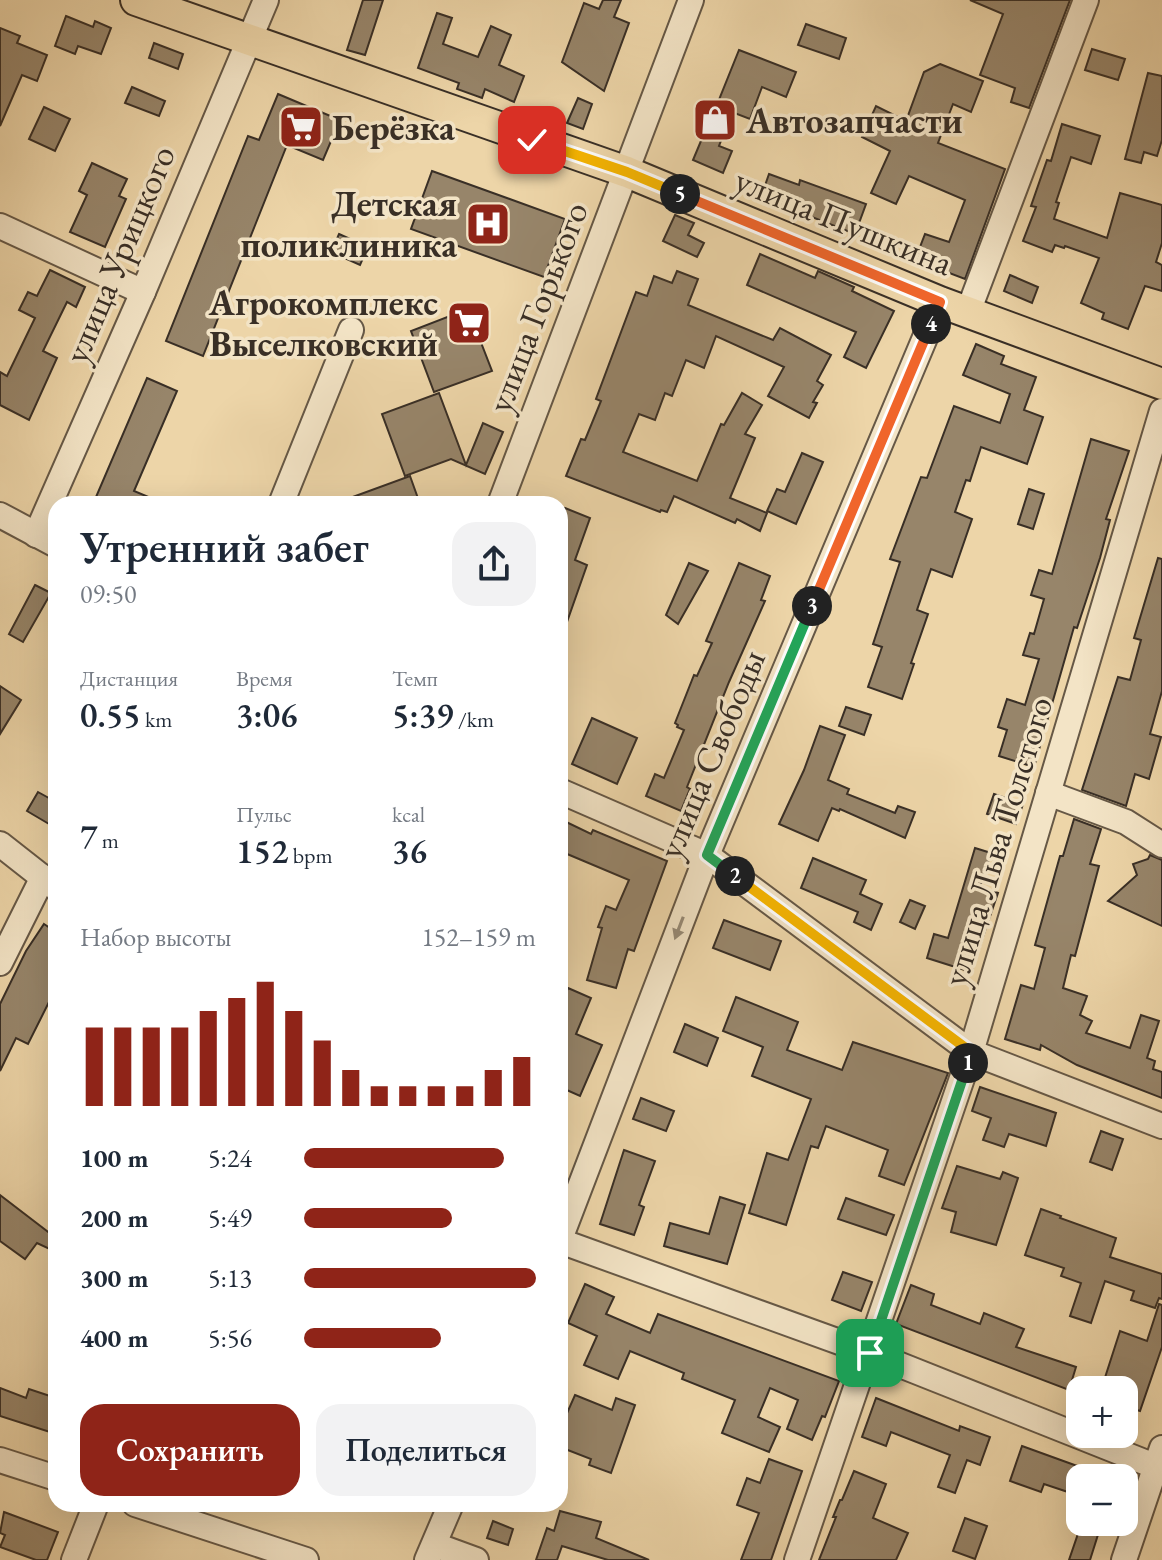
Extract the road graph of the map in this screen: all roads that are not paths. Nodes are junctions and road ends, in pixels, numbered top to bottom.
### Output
1 (136, 0) edge
2 (266, 0) edge
3 (691, 0) edge
4 (1086, 0) edge
5 (249, 41) junction
6 (627, 172) junction
7 (0, 226) edge
8 (143, 292) junction
9 (954, 307) junction
10 (351, 330) dead end
11 (1162, 384) edge
12 (1162, 411) edge
13 (63, 496) edge
14 (284, 496) edge
15 (503, 496) edge
16 (0, 515) edge
17 (46, 540) edge
18 (1048, 793) junction
19 (568, 794) edge
20 (0, 844) edge
21 (1162, 845) edge
22 (707, 855) junction
23 (48, 881) edge
24 (48, 884) edge
25 (0, 963) edge
26 (971, 1052) junction
27 (1162, 1126) edge
28 (568, 1219) edge
29 (568, 1243) edge
30 (870, 1353) junction
31 (0, 1460) edge
32 (1160, 1461) edge
33 (48, 1475) edge
34 (93, 1512) edge
35 (188, 1512) edge
36 (448, 1512) edge
37 (208, 1515) edge
38 (431, 1552) edge
39 (74, 1560) edge
40 (306, 1560) edge
41 (476, 1560) edge
42 (797, 1560) edge
43 (1124, 1560) edge

1 - 5 main road, улица Пушкина
2 - 5 street, улица Урицкого
3 - 6 street, улица Горького
4 - 9 street, улица Свободы
5 - 6 main road, улица Пушкина
5 - 8 street, улица Урицкого
6 - 9 main road, улица Пушкина
6 - 15 street, улица Горького
7 - 8 street
8 - 13 street, улица Урицкого
9 - 11 main road, улица Пушкина
9 - 22 street, улица Свободы
10 - 14 street
12 - 18 street, улица Льва Толстого
16 - 17 street
18 - 21 street
18 - 26 street, улица Льва Толстого
19 - 22 street
20 - 23 street
22 - 26 street
22 -> 28 street, улица Свободы
24 - 25 street
26 - 27 street
26 - 30 street, улица Льва Толстого
29 - 30 street
30 - 32 street
30 - 42 street, улица Льва Толстого
31 - 33 street
32 - 43 street
34 - 39 street
35 - 37 street
36 - 38 street
37 - 40 street
38 - 41 street

